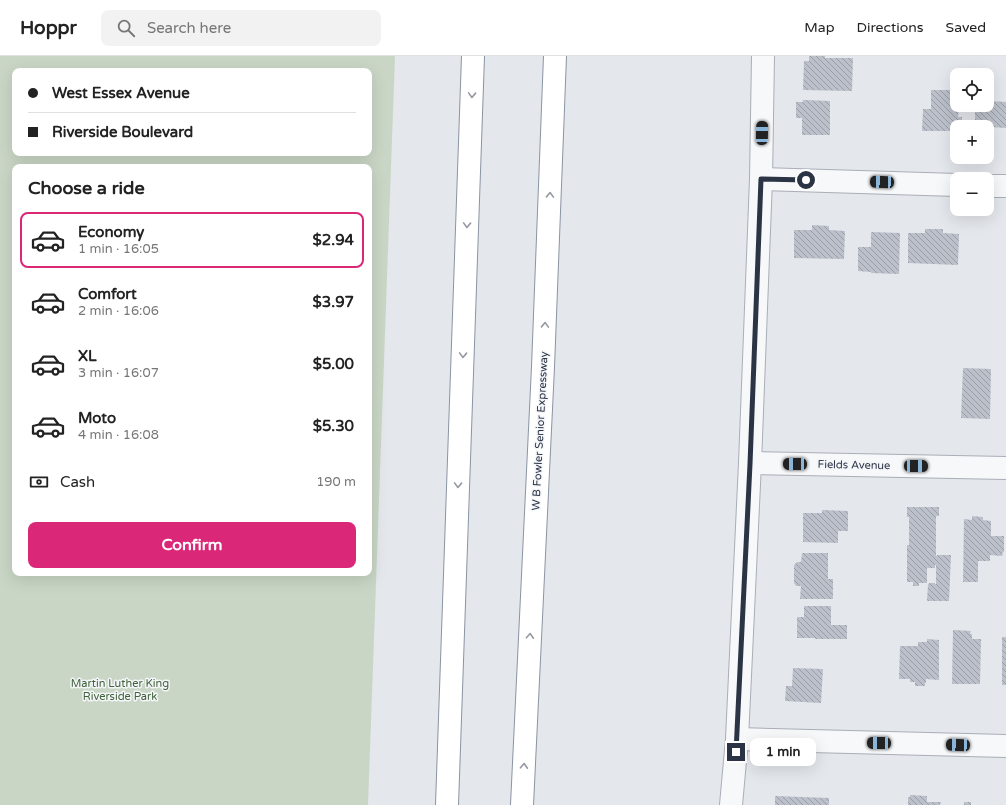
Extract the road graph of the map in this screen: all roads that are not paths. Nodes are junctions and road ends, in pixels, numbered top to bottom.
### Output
1 (473, 56) edge
2 (555, 56) edge
3 (764, 56) edge
4 (761, 179) junction
5 (950, 185) edge
6 (994, 186) edge
7 (1006, 186) edge
8 (750, 464) junction
9 (1006, 468) edge
10 (737, 739) junction
11 (1006, 746) edge
12 (447, 805) edge
13 (522, 805) edge
14 (731, 805) edge

1 -> 12 highway
13 -> 2 highway, W B Fowler Senior Expressway
3 - 4 street
4 - 5 street
4 - 8 street
6 - 7 street
8 - 9 street, Fields Avenue
8 - 10 street
10 - 11 street
10 - 14 street

